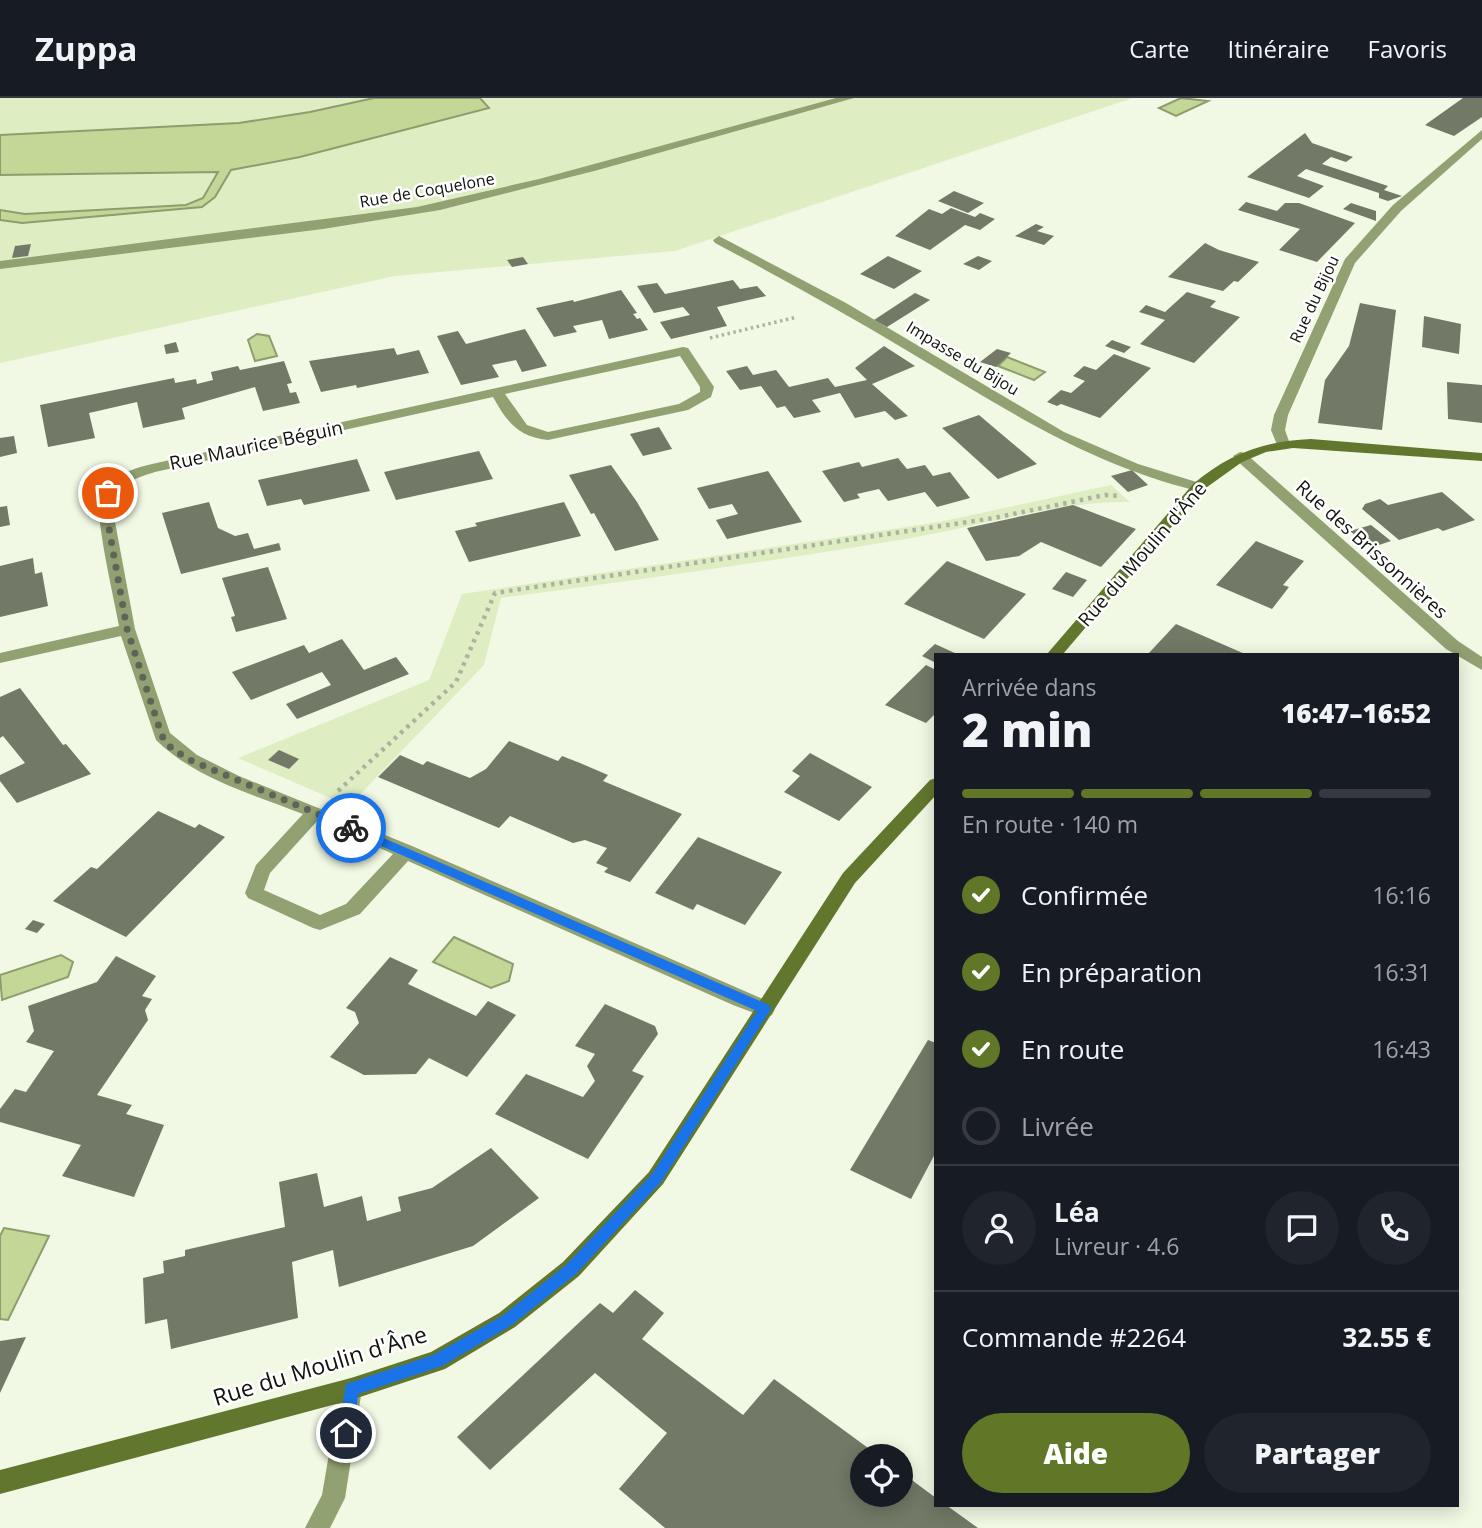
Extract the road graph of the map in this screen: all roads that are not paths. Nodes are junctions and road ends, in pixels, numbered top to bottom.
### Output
1 (849, 98) edge
2 (1482, 133) edge
3 (719, 240) dead end
4 (0, 265) edge
5 (496, 391) junction
6 (1283, 444) junction
7 (1240, 456) junction
8 (1482, 457) edge
9 (1198, 487) junction
10 (127, 629) junction
11 (1056, 653) edge
12 (0, 658) edge
13 (1482, 665) edge
14 (934, 786) edge
15 (315, 812) junction
16 (406, 851) junction
17 (765, 1009) junction
18 (351, 1389) junction
19 (0, 1482) edge
20 (317, 1528) edge

1 - 4 street, Rue de Coquelone
2 - 6 street, Rue du Bijou
3 - 9 street, Impasse du Bijou
5 - 5 street, Rue Maurice Béguin
5 - 10 street, Rue Maurice Béguin
6 - 7 street, Rue du Moulin d'Âne
6 - 8 street, Rue du Moulin d'Âne
7 - 9 street, Rue du Moulin d'Âne
7 - 13 street, Rue des Brissonnières
9 - 11 street, Rue du Moulin d'Âne
10 - 12 street
10 - 15 street, Rue Maurice Béguin
14 - 17 street, Rue du Moulin d'Âne
15 - 16 street, Rue Maurice Béguin
15 - 16 street
16 - 17 street, Rue Maurice Béguin
17 - 18 street, Rue du Moulin d'Âne
18 - 19 street, Rue du Moulin d'Âne
18 - 20 street

